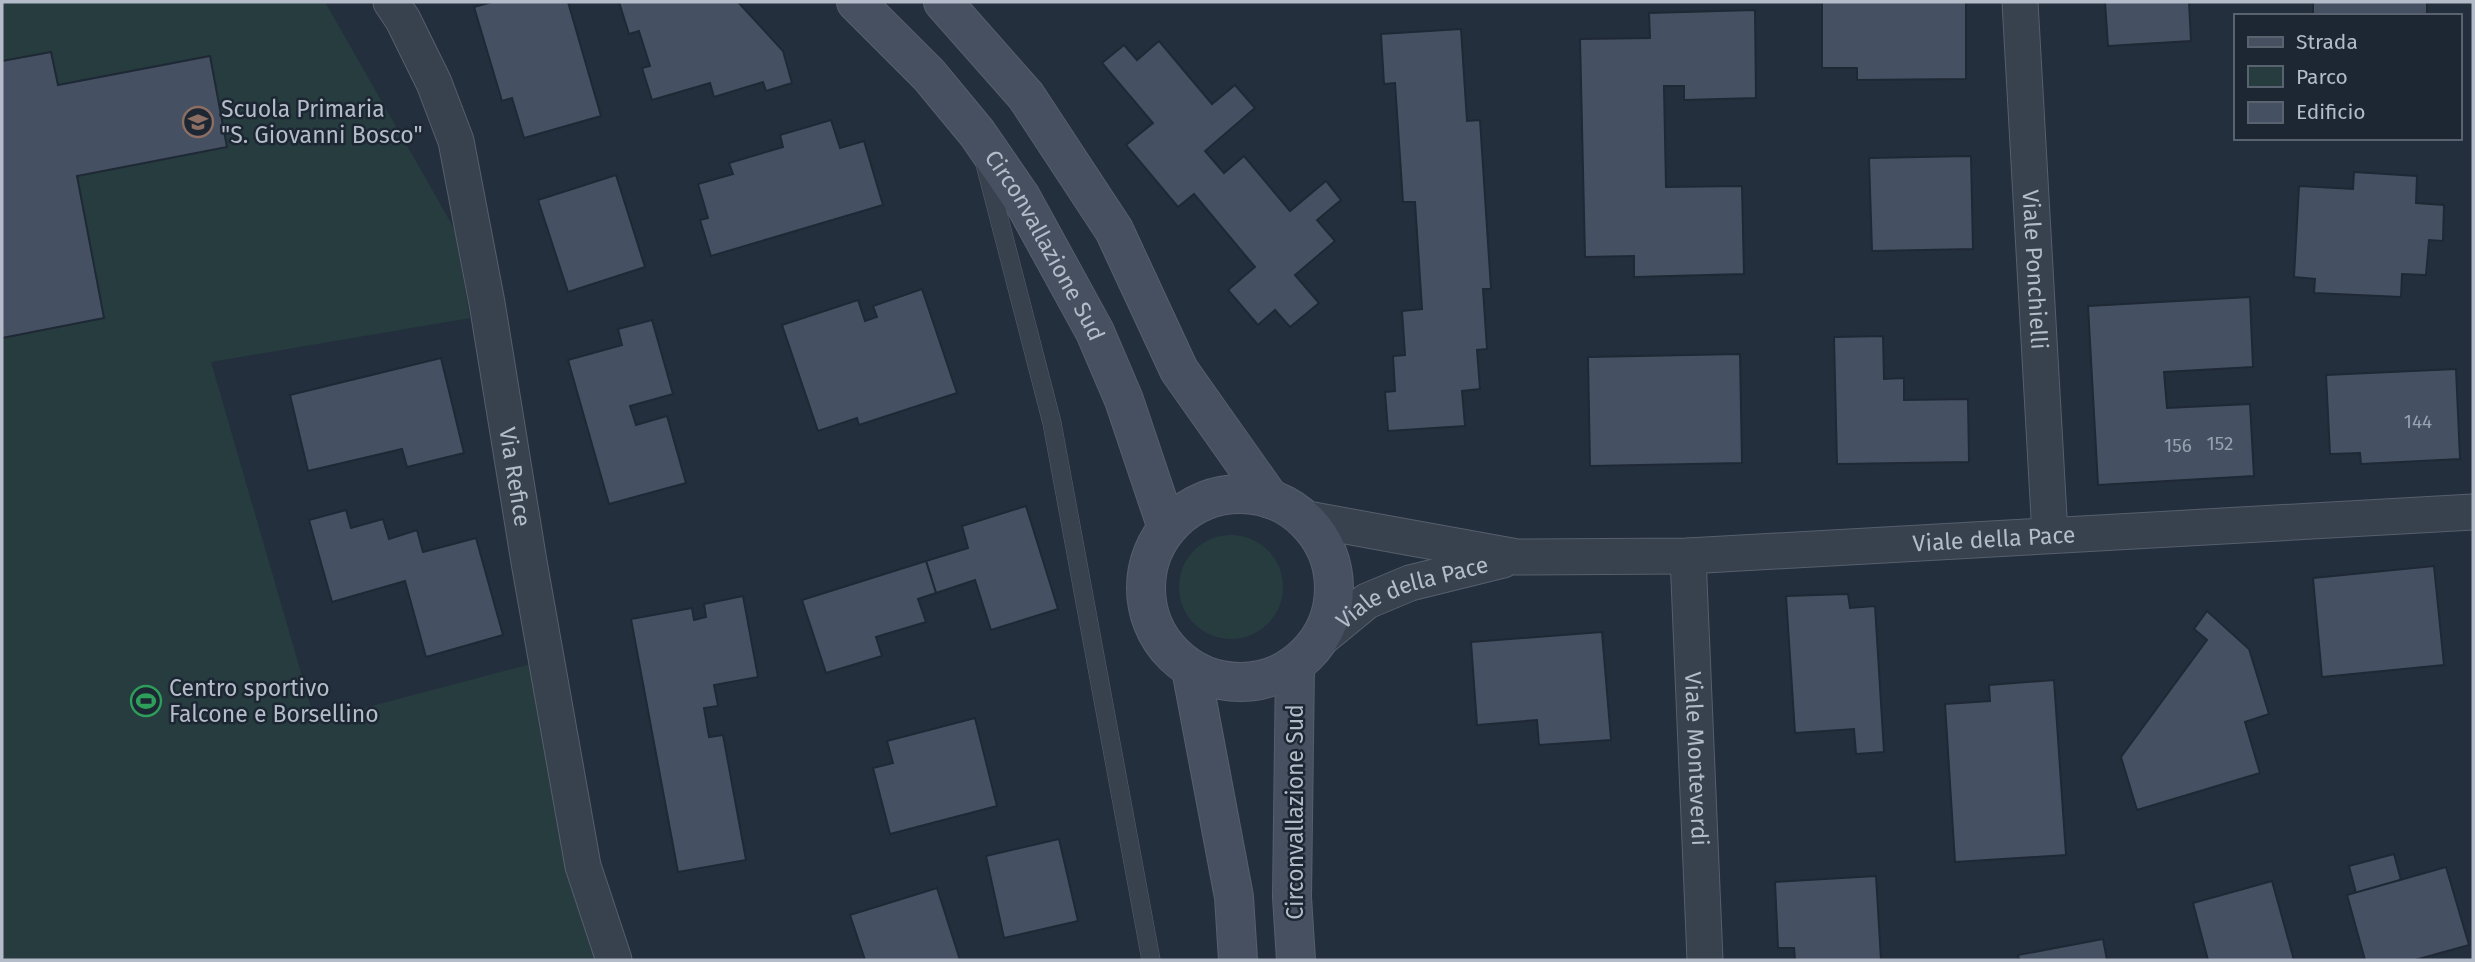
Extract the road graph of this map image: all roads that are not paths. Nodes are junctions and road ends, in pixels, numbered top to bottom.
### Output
1 (391, 2) edge
2 (856, 2) edge
3 (943, 2) edge
4 (2020, 2) edge
5 (977, 133) junction
6 (1286, 508) junction
7 (2473, 512) edge
8 (1167, 528) junction
9 (2050, 535) junction
10 (1688, 556) junction
11 (1517, 557) junction
12 (1306, 653) junction
13 (1191, 669) junction
14 (614, 960) edge
15 (1151, 960) edge
16 (1238, 960) edge
17 (1296, 960) edge
18 (1705, 960) edge

1 - 14 street, Via Refice
2 - 5 main road, Circonvallazione Sud
3 - 6 main road, Circonvallazione Sud
4 - 9 street, Viale Ponchielli
5 - 8 main road, Circonvallazione Sud
5 - 15 lane
6 - 8 main road, Circonvallazione Sud
6 - 11 street, Viale della Pace
6 - 12 main road, Circonvallazione Sud
7 - 9 street, Viale della Pace
8 - 13 main road, Circonvallazione Sud
9 - 10 street, Viale della Pace
10 - 11 street, Viale della Pace
10 - 18 street, Viale Monteverdi
11 - 12 street, Viale della Pace
12 - 13 main road, Circonvallazione Sud
12 - 17 main road, Circonvallazione Sud
13 - 16 main road

